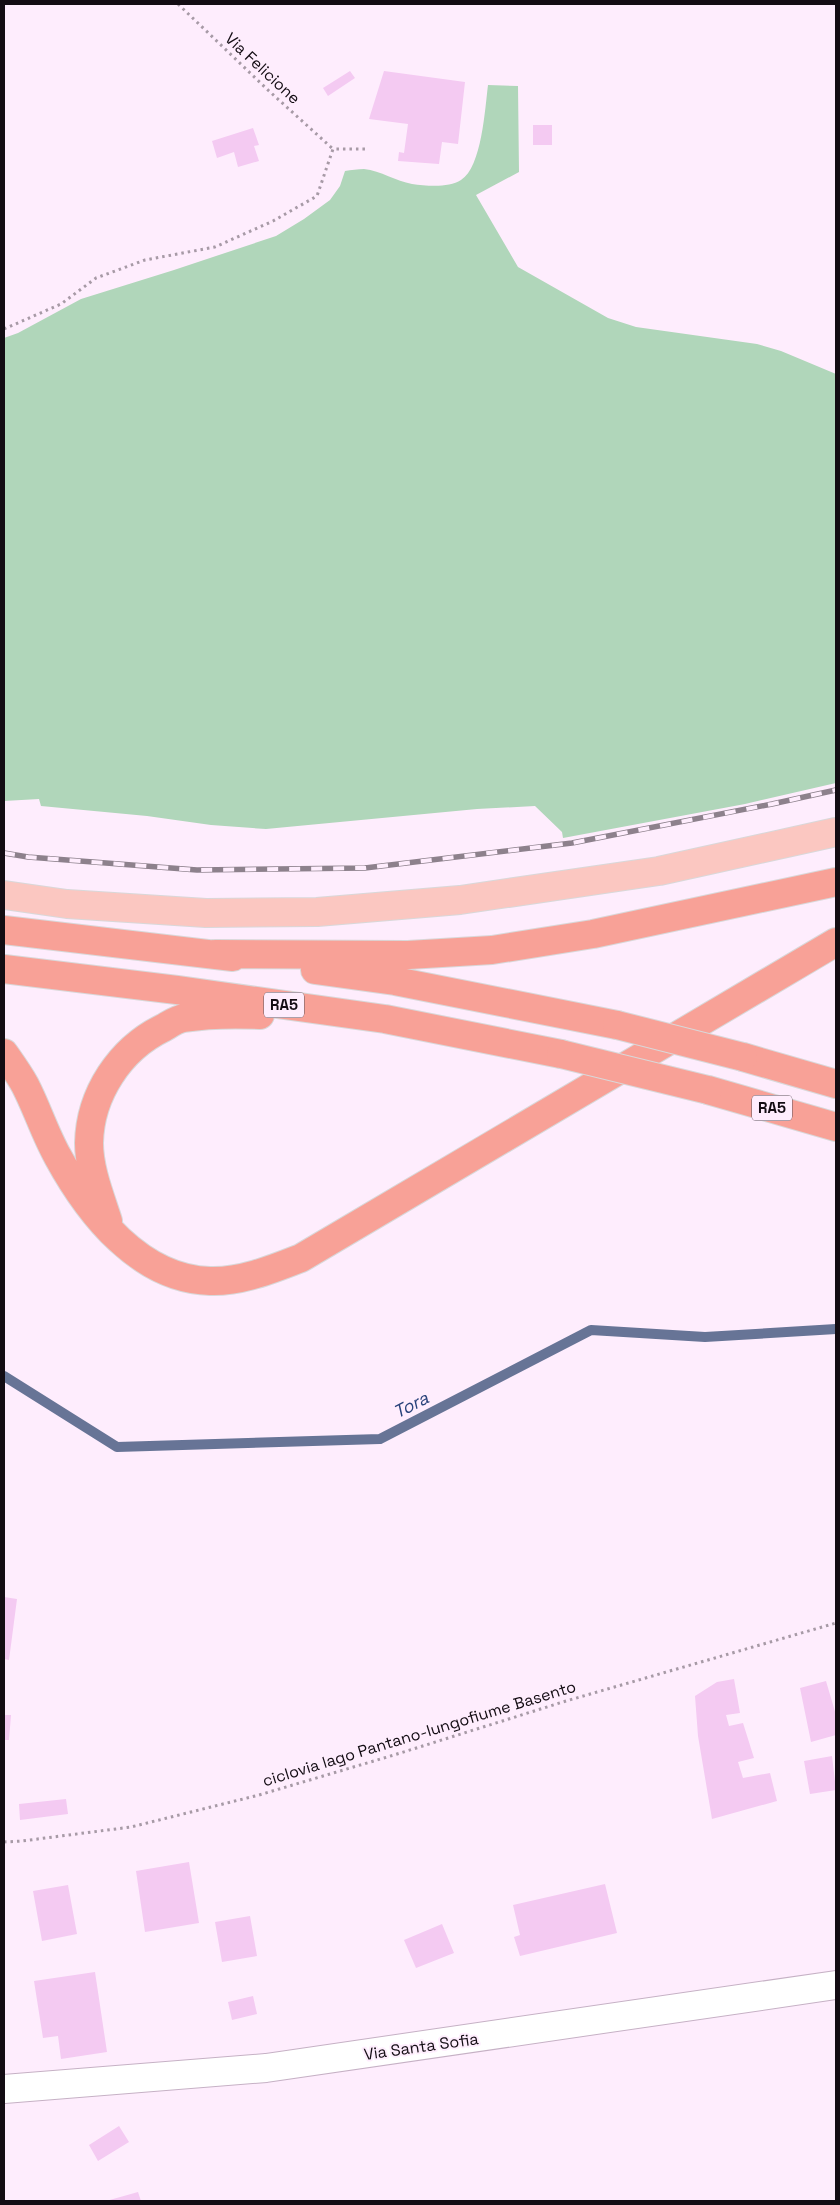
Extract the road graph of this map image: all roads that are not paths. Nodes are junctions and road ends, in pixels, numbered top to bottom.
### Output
1 (836, 832) edge
2 (836, 882) edge
3 (4, 895) edge
4 (4, 930) edge
5 (836, 942) edge
6 (215, 954) junction
7 (4, 969) edge
8 (385, 1019) junction
9 (4, 1053) edge
10 (836, 1084) edge
11 (836, 1127) edge
12 (111, 1232) junction
13 (836, 1986) edge
14 (4, 2090) edge

1 - 3 main road
2 - 6 highway
4 - 6 highway, RA5
5 - 12 highway
6 - 10 highway, RA5, bridge
7 - 8 highway, RA5
8 - 11 highway, RA5, bridge
8 - 12 highway
9 - 12 highway
13 - 14 street, Via Santa Sofia

